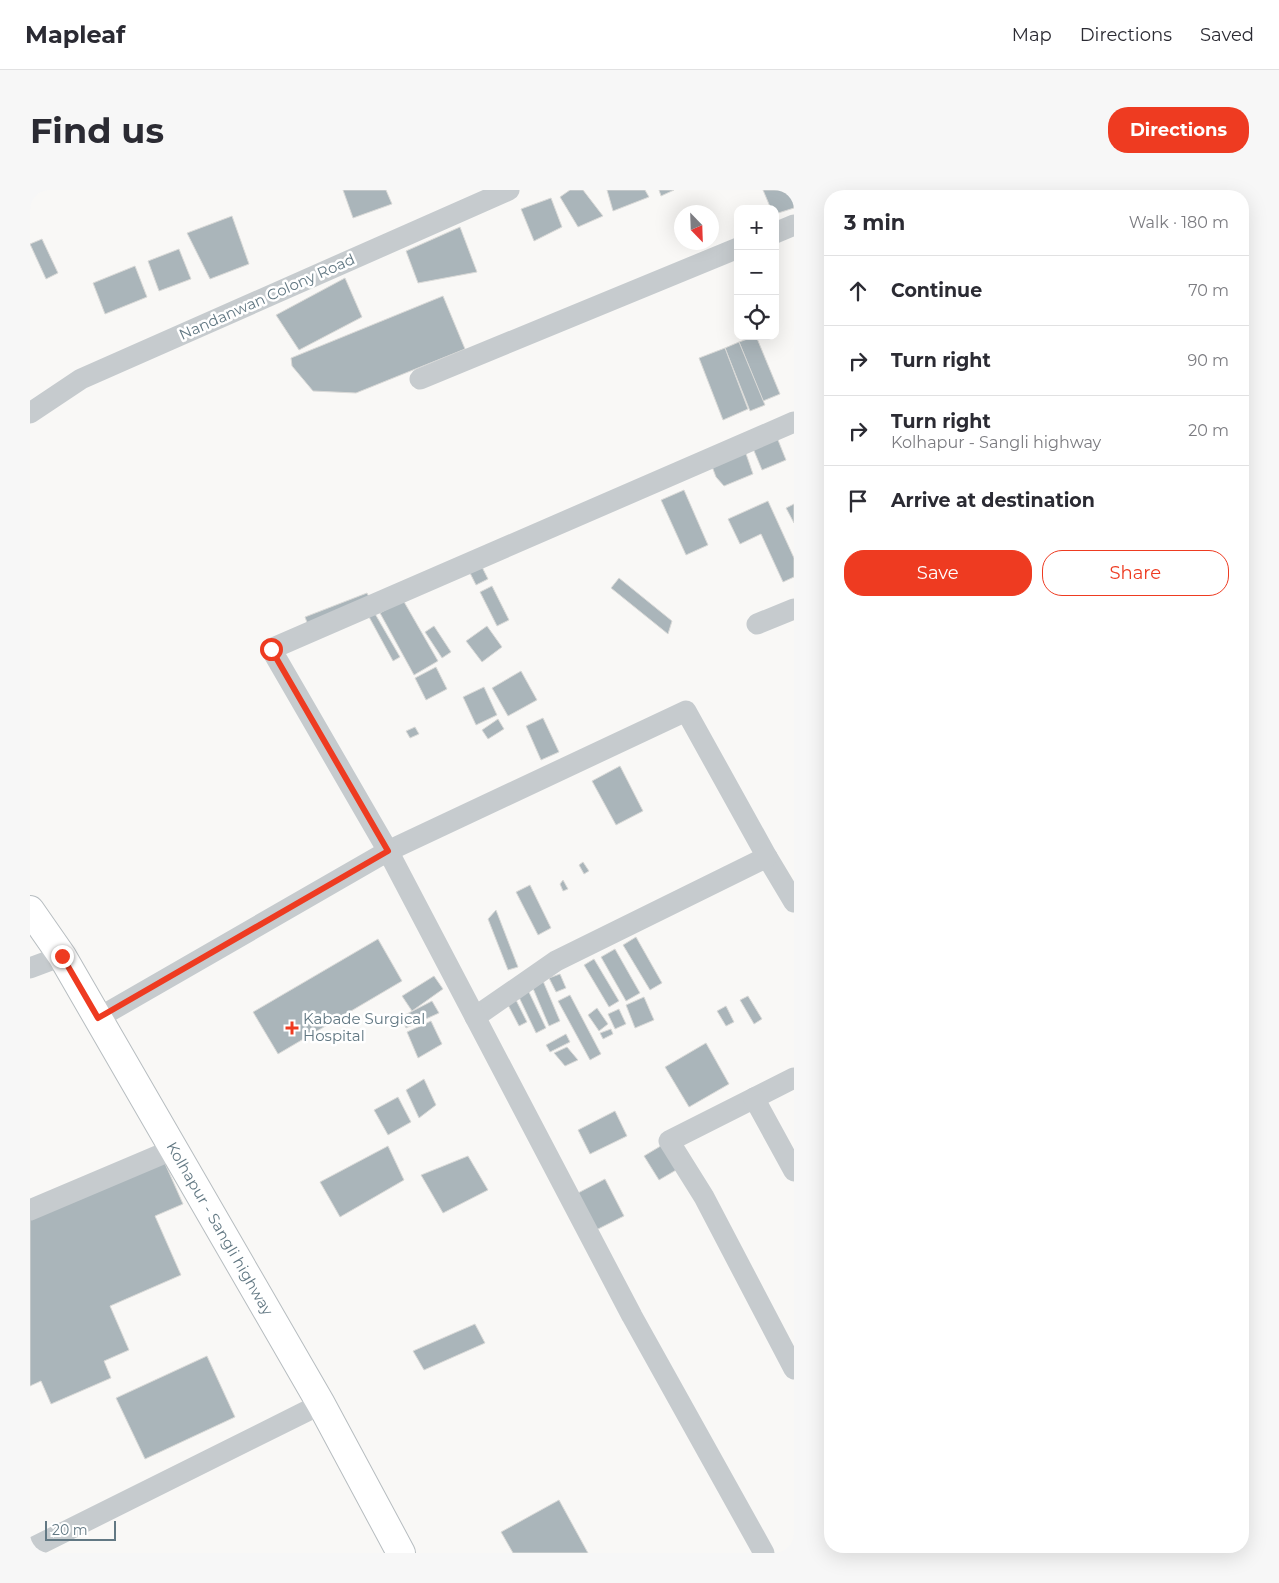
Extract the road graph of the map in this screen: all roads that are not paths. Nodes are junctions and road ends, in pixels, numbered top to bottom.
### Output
1 (509, 190) edge
2 (794, 225) edge
3 (779, 231) edge
4 (734, 250) edge
5 (420, 379) dead end
6 (30, 413) edge
7 (794, 422) edge
8 (794, 609) edge
9 (757, 624) dead end
10 (388, 851) junction
11 (767, 857) junction
12 (794, 902) edge
13 (30, 910) edge
14 (62, 956) junction
15 (30, 968) edge
16 (475, 1017) junction
17 (98, 1018) junction
18 (794, 1078) edge
19 (754, 1098) junction
20 (174, 1149) junction
21 (794, 1171) edge
22 (30, 1210) edge
23 (794, 1369) edge
24 (321, 1404) junction
25 (30, 1550) edge
26 (401, 1553) edge
27 (764, 1553) edge

1 - 6 street, Nandanwan Colony Road
2 - 3 street
4 - 5 street
7 - 10 street
8 - 9 street
10 - 11 street
10 - 16 street
10 - 17 street
11 - 12 street
11 - 16 street
13 - 14 main road, Kolhapur - Sangli highway
14 - 15 street
14 - 17 main road, Kolhapur - Sangli highway
16 - 27 street
17 - 20 main road, Kolhapur - Sangli highway
18 - 19 street
19 - 21 street
19 - 23 street
20 - 22 street
20 - 24 main road, Kolhapur - Sangli highway
24 - 25 street
24 - 26 main road, Kolhapur - Sangli highway

